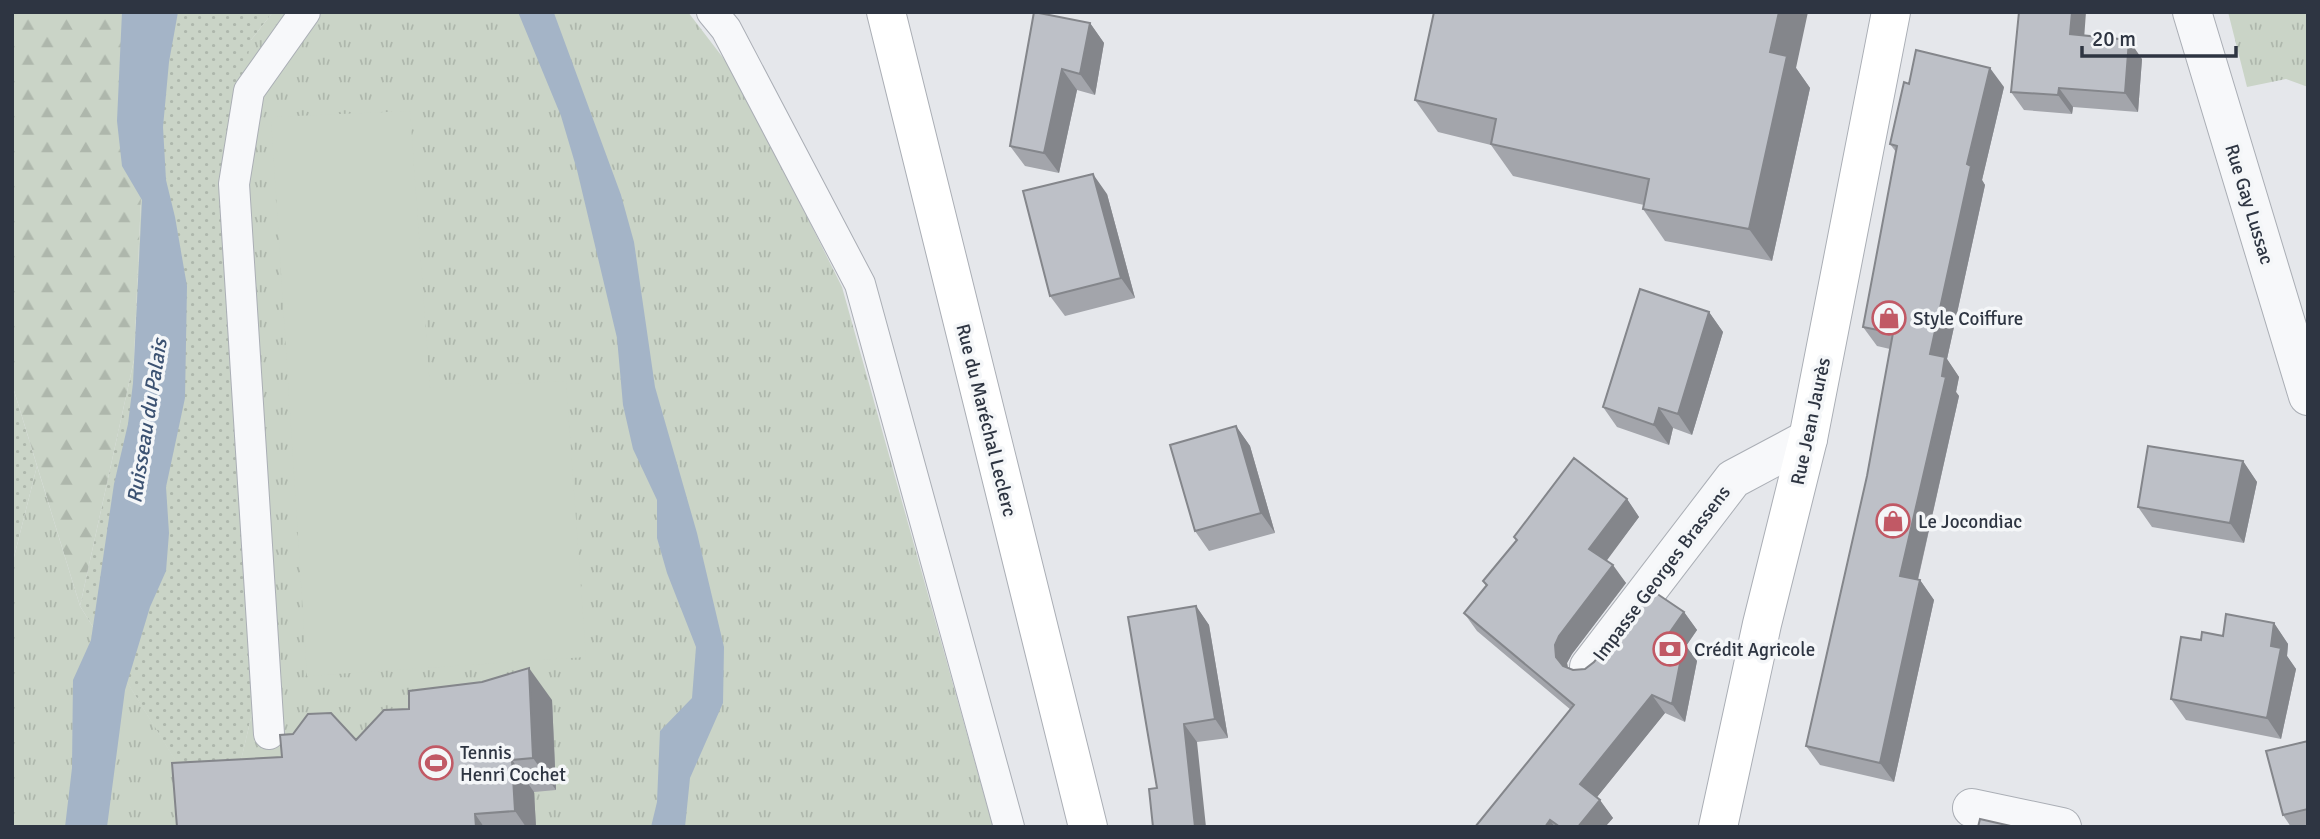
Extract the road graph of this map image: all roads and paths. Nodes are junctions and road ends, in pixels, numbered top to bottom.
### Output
1 (305, 12) edge
2 (712, 12) edge
3 (886, 12) edge
4 (1891, 12) edge
5 (2192, 12) edge
6 (2308, 396) edge
7 (1808, 439) junction
8 (1589, 667) edge
9 (269, 734) dead end
10 (1972, 808) dead end
11 (1009, 827) edge
12 (1088, 827) edge
13 (1718, 827) edge
14 (2062, 827) edge

1 - 9 lane
2 - 11 lane
3 - 12 main road, Rue du Maréchal Leclerc
4 - 7 main road, Rue Jean Jaurès
5 - 6 street, Rue Gay Lussac
7 - 8 street, Impasse Georges Brassens
7 - 13 main road, Rue Jean Jaurès
10 - 14 street

